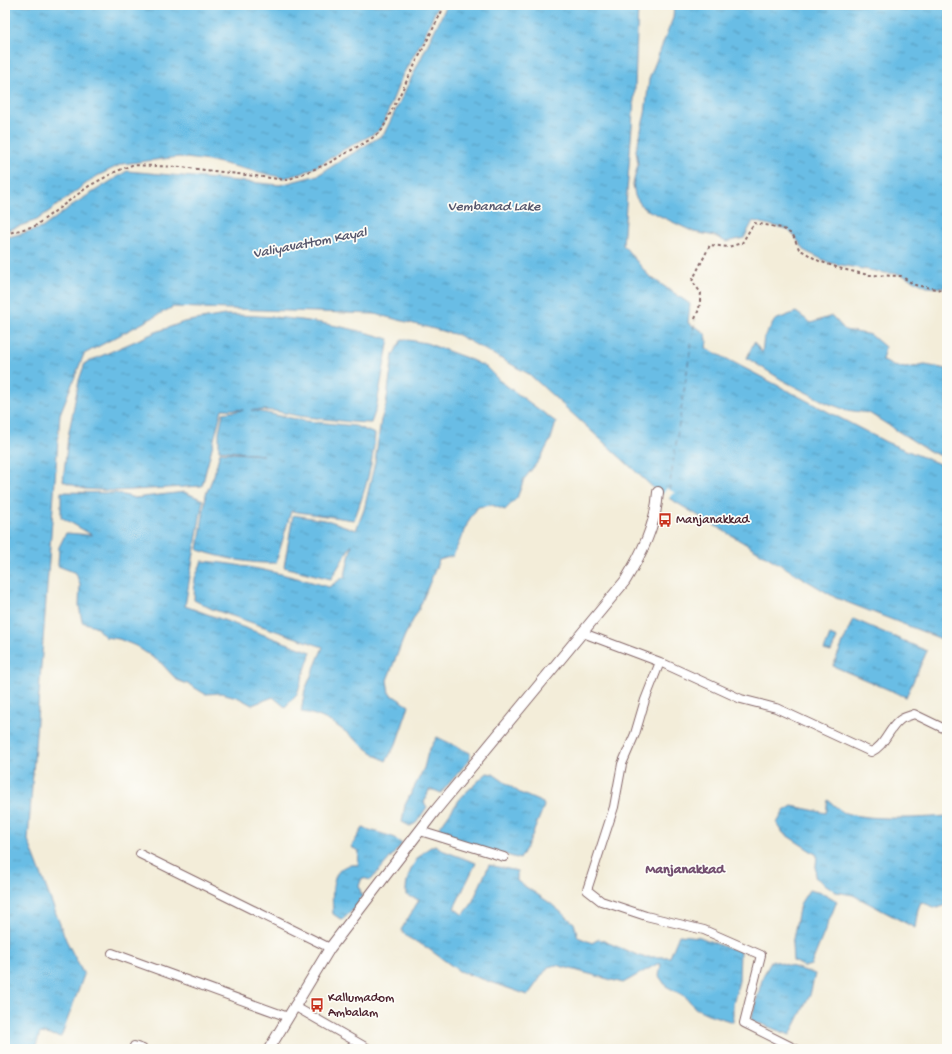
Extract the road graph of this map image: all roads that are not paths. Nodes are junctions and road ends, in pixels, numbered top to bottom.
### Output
1 (658, 492) dead end
2 (583, 633) junction
3 (660, 662) junction
4 (947, 730) edge
5 (420, 831) junction
6 (140, 854) dead end
7 (504, 857) dead end
8 (330, 948) junction
9 (112, 953) dead end
10 (294, 1006) junction
11 (288, 1017) junction
12 (134, 1046) dead end
13 (143, 1049) edge
14 (269, 1049) edge
15 (369, 1049) edge
16 (796, 1049) edge

1 - 2 street
2 - 3 street
2 - 5 street
3 - 4 street
3 - 16 street
5 - 7 street
5 - 8 street
6 - 8 street
8 - 10 street
9 - 11 street
10 - 11 street
10 - 15 street
11 - 14 street
12 - 13 street

